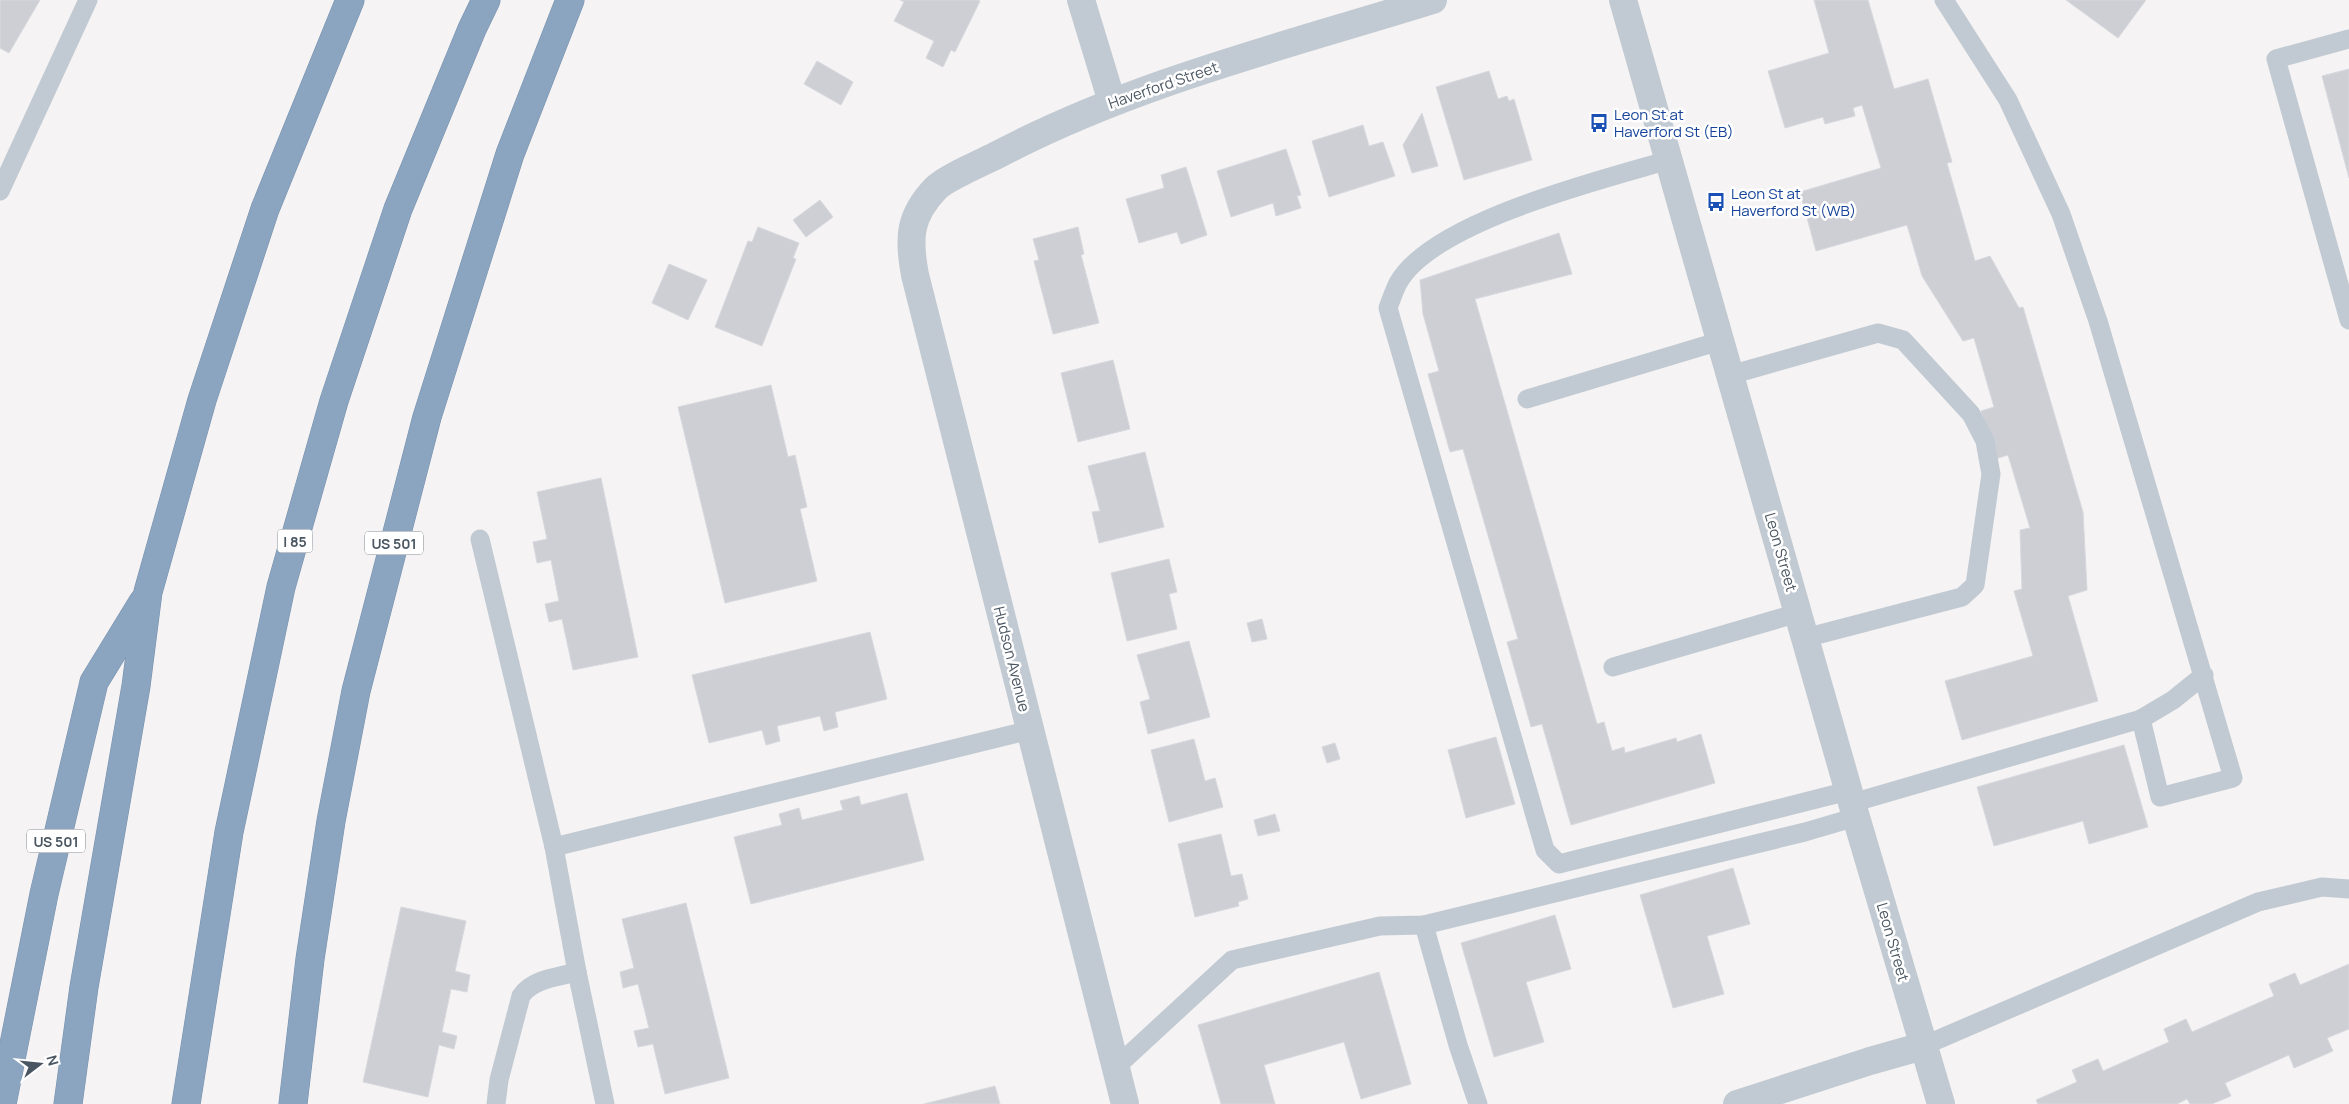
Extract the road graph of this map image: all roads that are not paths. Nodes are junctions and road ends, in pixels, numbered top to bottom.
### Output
1 (88, 0) edge
2 (350, 0) edge
3 (486, 0) edge
4 (570, 0) edge
5 (1081, 0) edge
6 (1433, 0) edge
7 (1623, 0) edge
8 (1944, 0) edge
9 (2349, 39) edge
10 (1112, 102) junction
11 (1669, 160) junction
12 (0, 192) edge
13 (916, 214) joint
14 (2349, 320) edge
15 (1720, 341) junction
16 (1730, 376) junction
17 (1527, 399) dead end
18 (480, 539) dead end
19 (148, 592) junction
20 (1802, 625) junction
21 (1613, 667) dead end
22 (2204, 675) junction
23 (2141, 719) junction
24 (1030, 730) junction
25 (1852, 804) junction
26 (554, 847) junction
27 (2349, 889) edge
28 (1424, 925) junction
29 (577, 972) junction
30 (1923, 1046) junction
31 (1116, 1067) junction
32 (2, 1104) edge
33 (68, 1104) edge
34 (186, 1104) edge
35 (293, 1104) edge
36 (496, 1104) edge
37 (605, 1104) edge
38 (1125, 1104) edge
39 (1478, 1104) edge
40 (1737, 1104) edge
41 (1941, 1104) edge

1 - 12 lane
2 - 19 highway
3 - 34 highway, I 85
4 - 35 highway, US 501
5 - 10 street
6 - 10 street, Haverford Street
7 - 11 street, Leon Street
8 - 22 lane
9 - 14 lane
10 - 13 street, Haverford Street
11 - 15 street, Leon Street
11 - 25 lane
13 - 24 street, Hudson Avenue
15 - 16 street, Leon Street
15 - 17 lane
16 - 20 street, Leon Street
16 - 20 lane
18 - 26 lane
19 - 32 highway, US 501
19 - 33 highway
20 - 21 lane
20 - 25 street, Leon Street
22 - 23 lane
22 - 23 lane
23 - 25 lane
24 - 26 lane
24 - 31 street, Hudson Avenue
25 - 28 lane
25 - 30 street, Leon Street
26 - 29 lane
27 - 30 lane
28 - 31 lane
28 - 39 lane
29 - 36 lane
29 - 37 lane
30 - 40 street
30 - 41 street, Leon Street
31 - 38 street, Hudson Avenue

